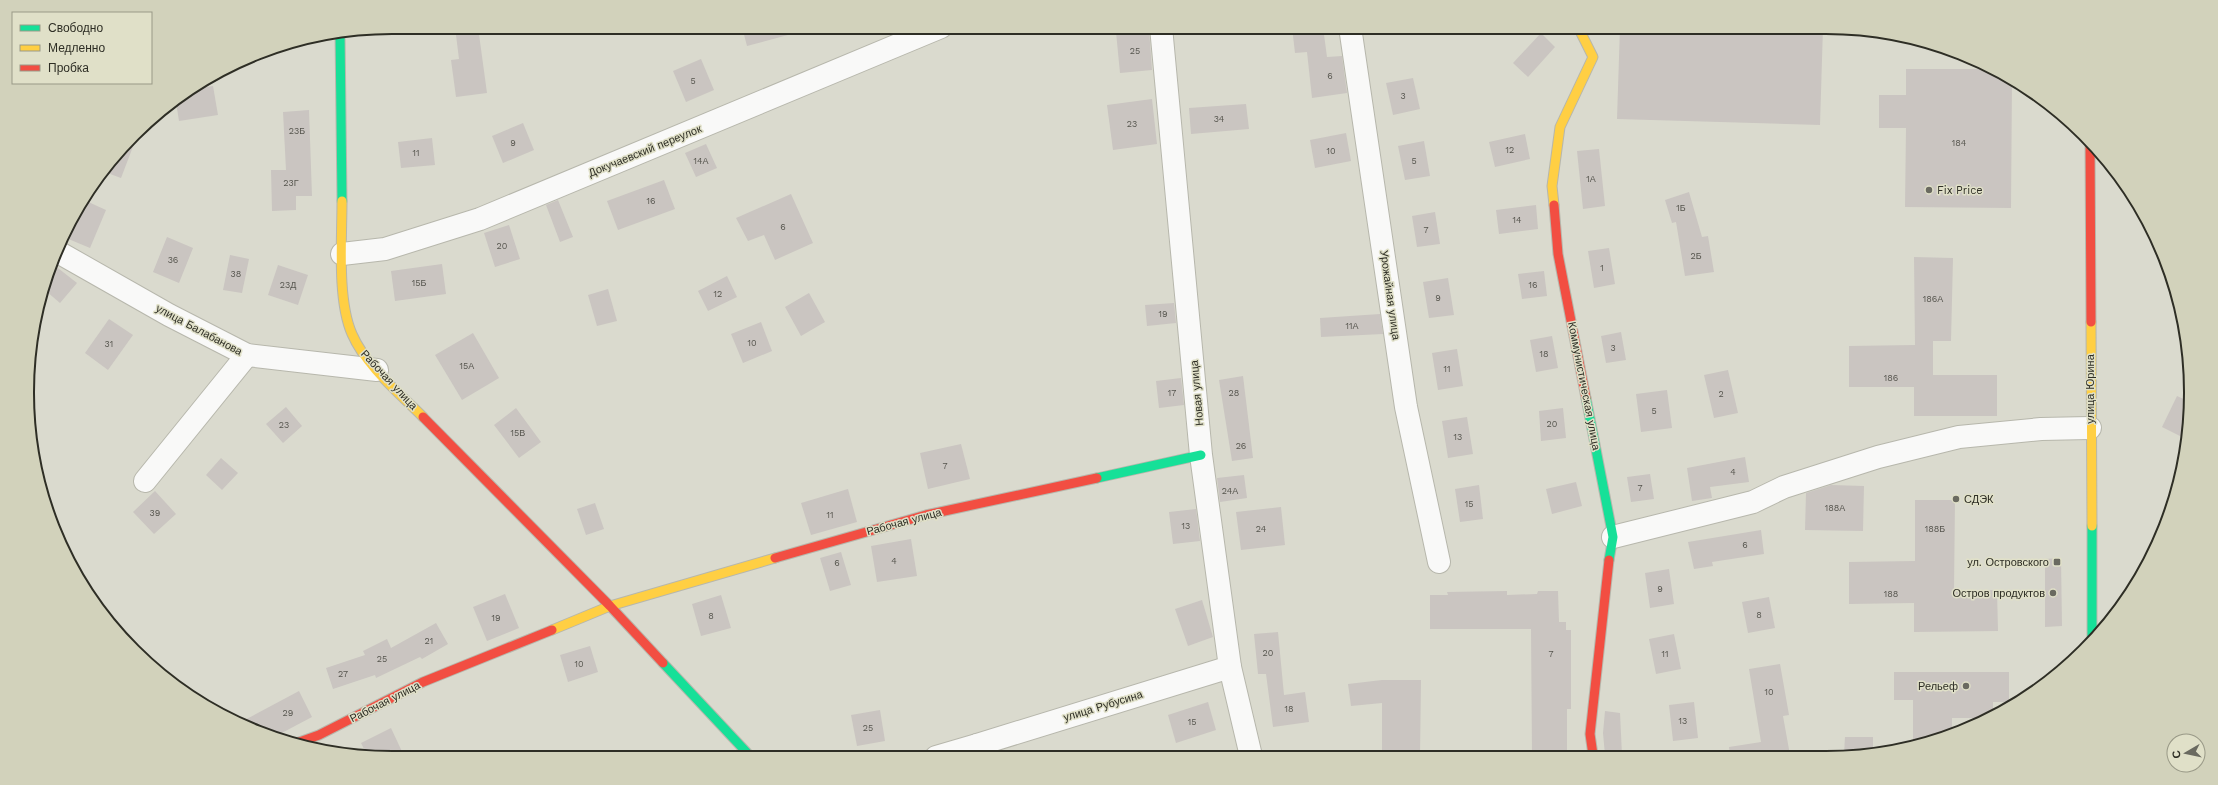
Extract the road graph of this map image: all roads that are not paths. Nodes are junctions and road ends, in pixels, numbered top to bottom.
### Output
1 (924, 34) edge
2 (1162, 34) edge
3 (1351, 34) edge
4 (1582, 34) edge
5 (340, 38) edge
6 (2090, 151) edge
7 (61, 254) edge
8 (342, 254) junction
9 (247, 355) junction
10 (377, 370) junction
11 (2090, 428) junction
12 (1201, 455) junction
13 (145, 480) dead end
14 (1613, 538) junction
15 (1439, 562) dead end
16 (610, 606) junction
17 (2092, 632) edge
18 (1230, 667) junction
19 (305, 740) edge
20 (745, 751) edge
21 (978, 751) edge
22 (1250, 751) edge
23 (1592, 751) edge

1 - 8 street, Докучаевский переулок
2 - 12 street, Новая улица
3 - 15 street, Урожайная улица
4 - 14 street, Коммунистическая улица
5 - 8 street, Рабочая улица
6 - 11 street, улица Юрина
7 - 9 street, улица Балабанова
8 - 10 street, Рабочая улица
9 - 10 street, улица Балабанова
9 - 13 street
10 - 16 street, Рабочая улица
11 - 14 street
11 - 17 street, улица Юрина
12 - 16 street, Рабочая улица
12 - 18 street, Новая улица
14 - 23 street, Коммунистическая улица
16 - 19 street, Рабочая улица
16 - 20 street, Рабочая улица
18 - 21 street, улица Рубусина
18 - 22 street, Новая улица

